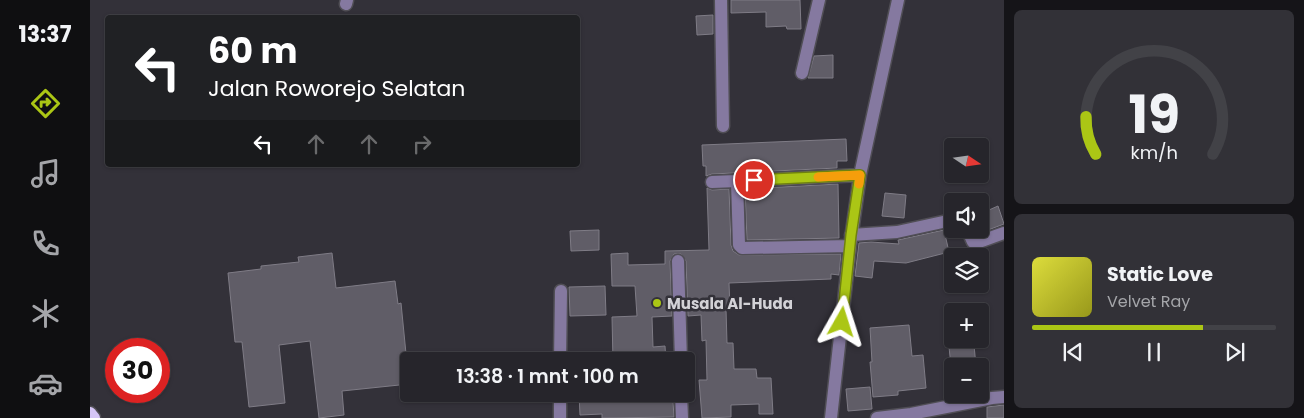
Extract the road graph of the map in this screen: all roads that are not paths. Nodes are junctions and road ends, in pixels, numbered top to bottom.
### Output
1 (721, 0) edge
2 (819, 0) edge
3 (898, 0) edge
4 (802, 73) dead end
5 (723, 126) dead end
6 (860, 175) junction
7 (737, 181) junction
8 (712, 182) dead end
9 (944, 222) edge
10 (1004, 234) edge
11 (970, 238) edge
12 (851, 241) junction
13 (678, 261) dead end
14 (561, 291) dead end
15 (560, 352) edge
16 (681, 352) edge
17 (1004, 397) edge
18 (560, 402) edge
19 (682, 402) edge
20 (90, 413) edge
21 (94, 418) edge
22 (560, 418) edge
23 (682, 418) edge
24 (831, 418) edge
25 (877, 418) edge

1 - 5 street
2 - 4 street
3 - 6 street
6 - 7 street
6 - 12 street
7 - 8 street
7 - 12 street
9 - 12 street
10 - 11 street
12 - 24 street
13 - 16 street
14 - 15 street
17 - 25 street
18 - 22 street
19 - 23 street
20 - 21 main road

